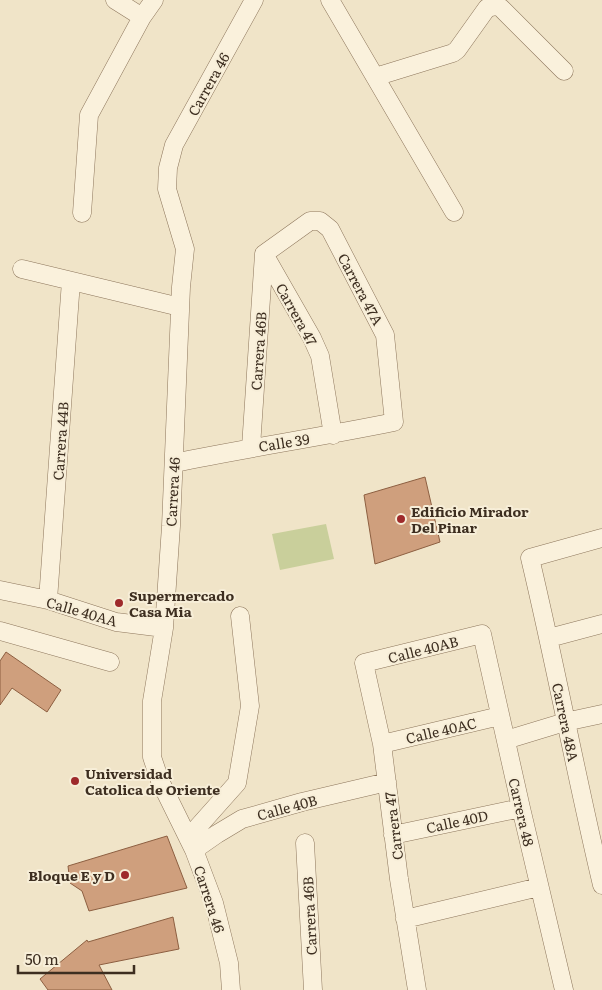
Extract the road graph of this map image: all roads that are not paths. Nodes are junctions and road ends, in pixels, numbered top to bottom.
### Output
1 (116, 0) edge
2 (154, 0) edge
3 (330, 0) edge
4 (252, 1) edge
5 (142, 17) junction
6 (564, 71) dead end
7 (375, 77) junction
8 (454, 212) dead end
9 (82, 213) dead end
10 (264, 254) junction
11 (22, 269) dead end
12 (71, 281) junction
13 (180, 306) junction
14 (394, 422) joint
15 (333, 435) junction
16 (251, 448) junction
17 (174, 463) junction
18 (602, 538) edge
19 (0, 590) edge
20 (48, 600) junction
21 (240, 616) dead end
22 (602, 624) edge
23 (164, 628) junction
24 (0, 631) edge
25 (482, 634) joint
26 (549, 638) junction
27 (110, 662) dead end
28 (364, 663) joint
29 (602, 714) edge
30 (500, 716) junction
31 (565, 722) junction
32 (506, 740) junction
33 (382, 744) junction
34 (387, 782) junction
35 (520, 808) junction
36 (393, 835) junction
37 (597, 838) edge
38 (304, 843) dead end
39 (191, 844) junction
40 (602, 885) edge
41 (540, 886) junction
42 (405, 919) junction
43 (231, 990) edge
44 (313, 990) edge
45 (418, 990) edge
46 (564, 990) edge

1 - 5 street
2 - 5 street
3 - 7 street
4 - 13 street, Carrera 46
5 - 9 street
6 - 7 street
7 - 8 street
10 - 14 street, Carrera 47A
10 - 15 street, Carrera 47
10 - 16 street, Carrera 46B
11 - 12 street
12 - 13 street
12 - 20 street, Carrera 44B
13 - 17 street, Carrera 46
14 - 15 street, Calle 39
15 - 16 street, Calle 39
16 - 17 street, Calle 39
17 - 23 street, Carrera 46
18 - 26 street, Carrera 48A
19 - 20 street, Calle 40AA
20 - 23 street, Calle 40AA
21 - 39 street
22 - 26 street
23 - 39 street, Carrera 46
24 - 27 street
25 - 28 street, Calle 40AB
25 - 30 street, Carrera 48
26 - 31 street, Carrera 48A
28 - 33 street, Carrera 47
29 - 31 street
30 - 32 street, Carrera 48
30 - 33 street, Calle 40AC
31 - 32 street
31 - 37 street, Carrera 48A
32 - 35 street, Carrera 48
33 - 34 street, Carrera 47
34 - 36 street, Carrera 47
34 - 39 street, Calle 40B
35 - 36 street, Calle 40D
35 - 41 street, Carrera 48
36 - 42 street, Carrera 47
37 - 40 street, Carrera 48A
38 - 44 street, Carrera 46B
39 - 43 street, Carrera 46
41 - 42 street
41 - 46 street, Carrera 48
42 - 45 street, Carrera 47

